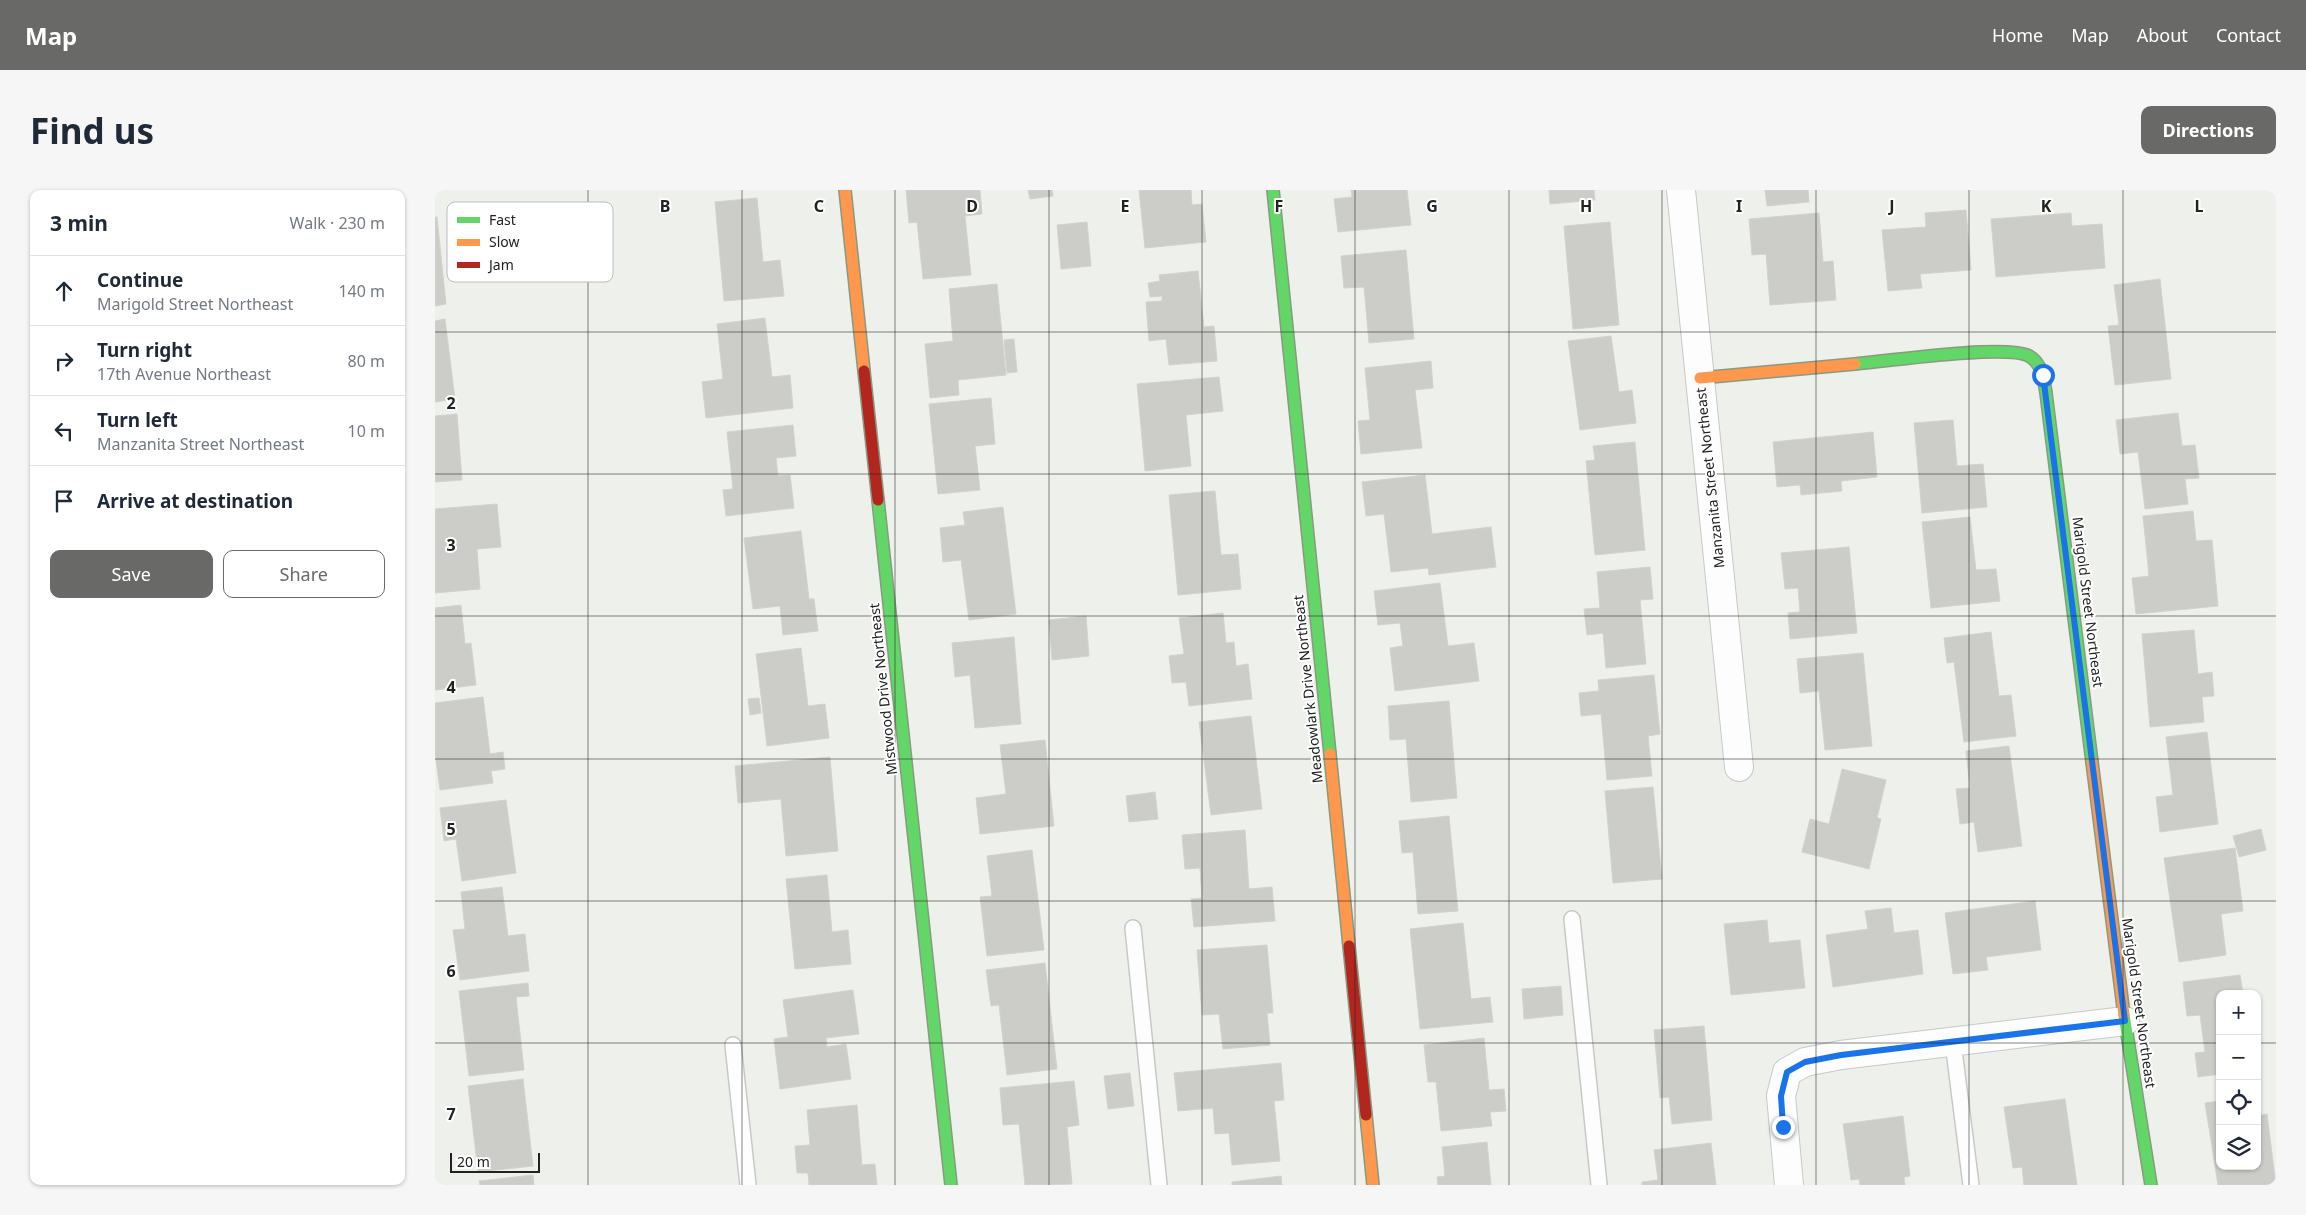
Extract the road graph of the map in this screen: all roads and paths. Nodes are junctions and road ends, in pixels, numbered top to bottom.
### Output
1 (845, 190) edge
2 (1273, 190) edge
3 (1681, 190) edge
4 (1699, 378) junction
5 (1739, 767) dead end
6 (1572, 919) dead end
7 (1133, 928) dead end
8 (2125, 1021) junction
9 (1953, 1042) junction
10 (733, 1046) dead end
11 (748, 1185) edge
12 (951, 1185) edge
13 (1159, 1185) edge
14 (1373, 1185) edge
15 (1599, 1185) edge
16 (1789, 1185) edge
17 (1971, 1185) edge
18 (2151, 1185) edge

1 - 12 street, Mistwood Drive Northeast
2 - 14 street, Meadowlark Drive Northeast
3 - 4 street, Manzanita Street Northeast
4 - 5 street, Manzanita Street Northeast
4 - 8 street, Marigold Street Northeast
6 - 15 lane
7 - 13 lane
8 - 9 street
8 - 18 street, Marigold Street Northeast
9 - 16 street
9 - 17 lane
10 - 11 lane

